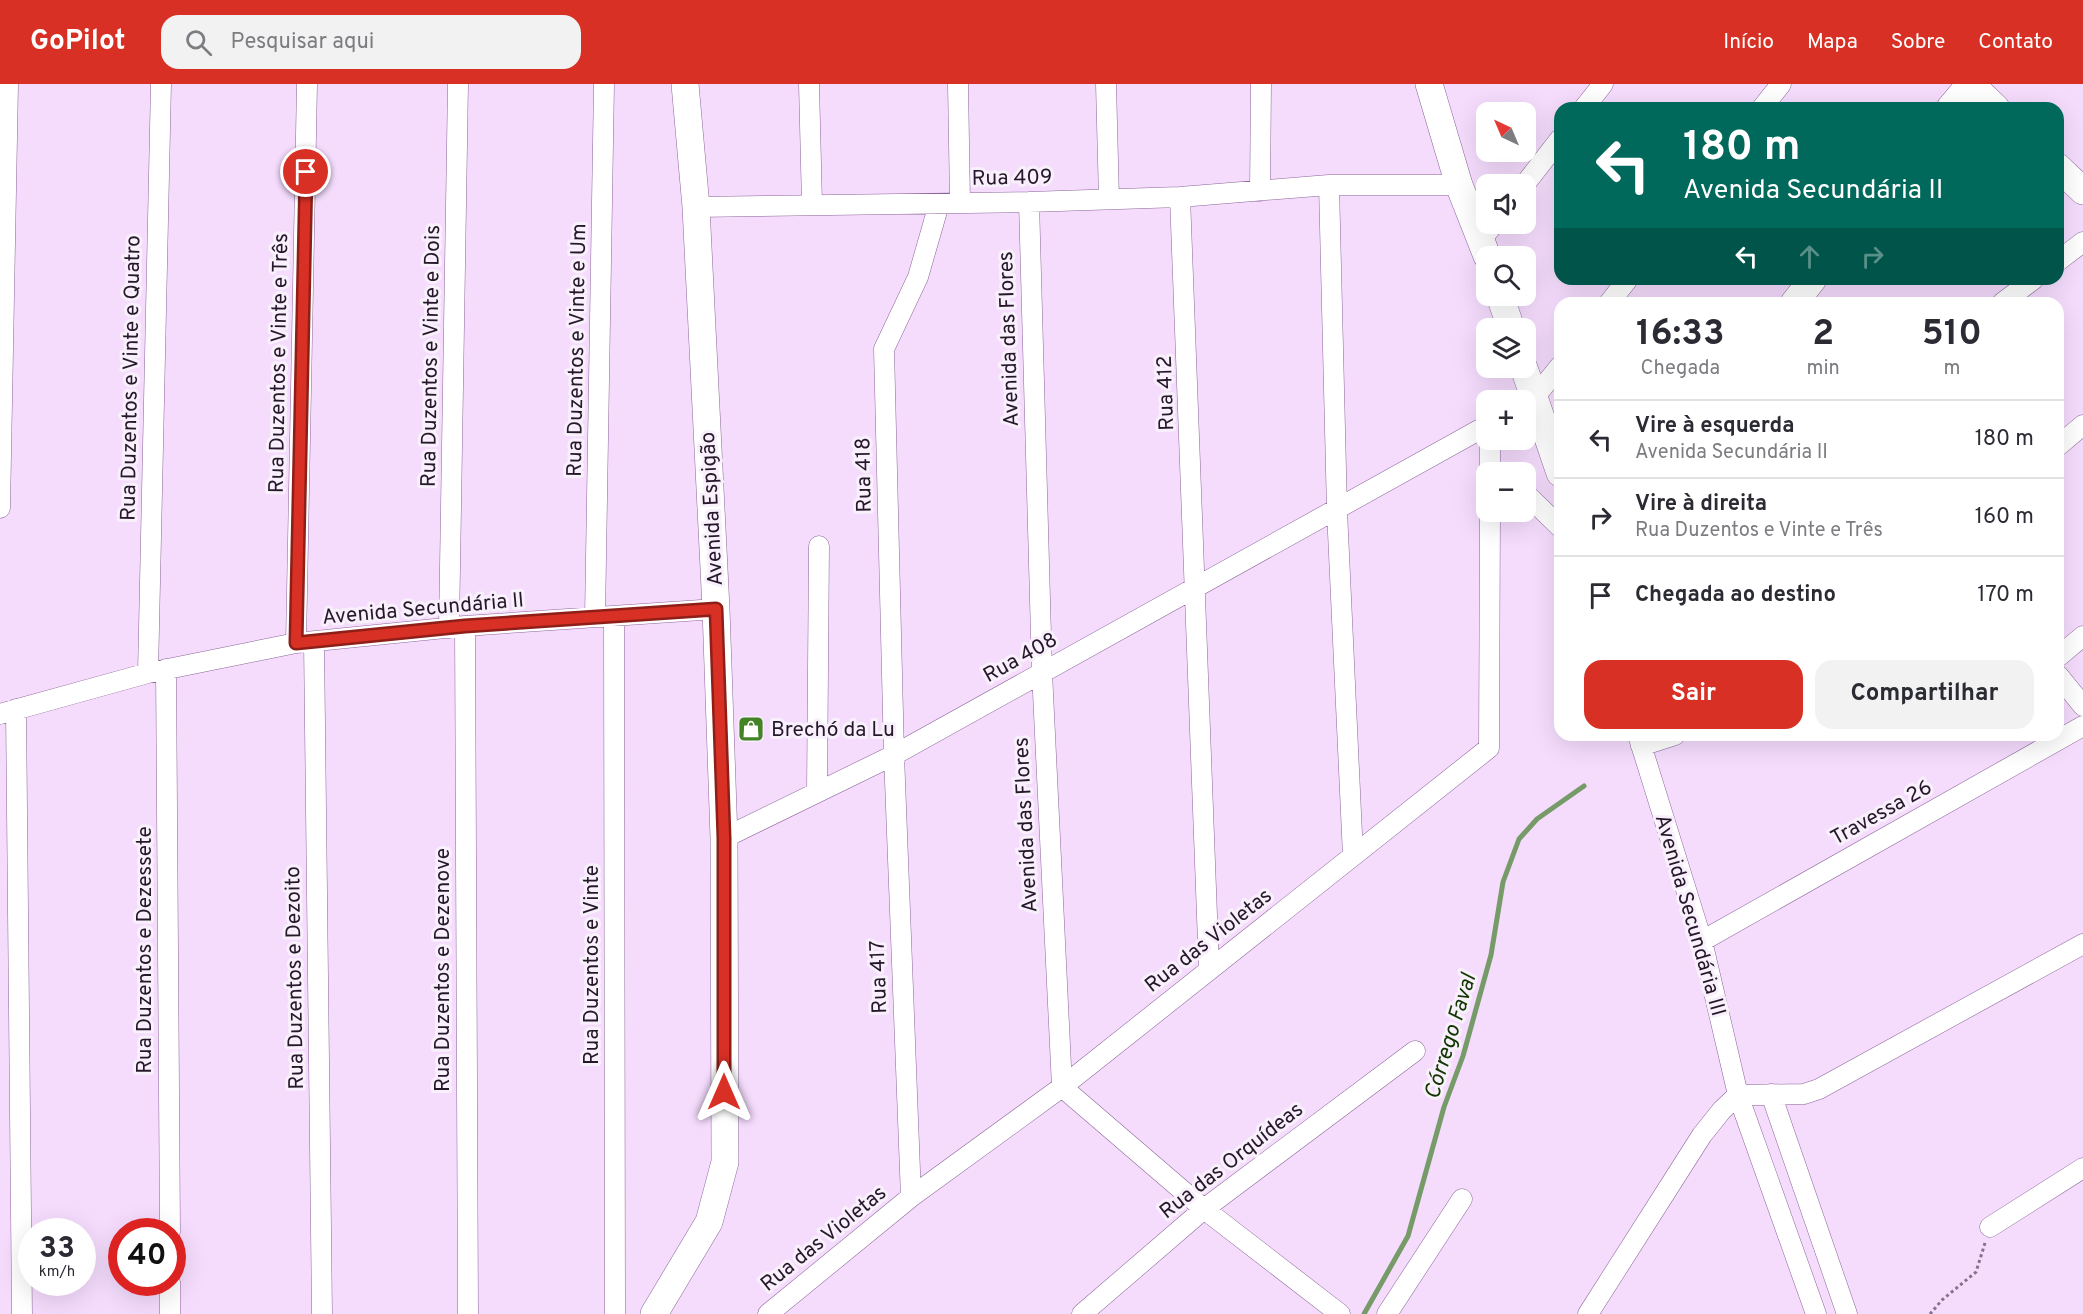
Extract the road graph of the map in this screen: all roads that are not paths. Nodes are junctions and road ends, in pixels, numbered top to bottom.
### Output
1 (8, 84) edge
2 (161, 84) edge
3 (307, 84) edge
4 (458, 84) edge
5 (604, 84) edge
6 (685, 84) edge
7 (809, 84) edge
8 (958, 84) edge
9 (1106, 84) edge
10 (1261, 84) edge
11 (1430, 84) edge
12 (1603, 84) edge
13 (1781, 84) edge
14 (1970, 84) edge
15 (1589, 102) edge
16 (1767, 102) edge
17 (1955, 102) edge
18 (1990, 102) edge
19 (1554, 147) edge
20 (2064, 173) edge
21 (1533, 174) edge
22 (1329, 184) junction
23 (1459, 185) junction
24 (1260, 191) junction
25 (2083, 191) edge
26 (1180, 197) junction
27 (1108, 199) junction
28 (960, 202) junction
29 (1029, 202) junction
30 (812, 204) junction
31 (939, 204) junction
32 (696, 207) junction
33 (1488, 240) edge
34 (2083, 242) edge
35 (2064, 256) edge
36 (1623, 285) edge
37 (1808, 285) edge
38 (2026, 285) edge
39 (1614, 297) edge
40 (1799, 297) edge
41 (2010, 297) edge
42 (1554, 373) edge
43 (1536, 394) edge
44 (1536, 415) edge
45 (2083, 425) edge
46 (1476, 432) edge
47 (2064, 441) edge
48 (1554, 459) edge
49 (1536, 504) edge
50 (0, 508) edge
51 (1337, 511) junction
52 (1554, 521) edge
53 (1490, 522) edge
54 (819, 546) dead end
55 (1197, 587) junction
56 (716, 609) junction
57 (605, 617) junction
58 (457, 627) junction
59 (2083, 636) edge
60 (305, 643) junction
61 (2064, 652) edge
62 (157, 671) junction
63 (1041, 672) junction
64 (2064, 682) edge
65 (2083, 706) edge
66 (8, 712) edge
67 (2083, 726) edge
68 (2064, 737) edge
69 (1640, 741) edge
70 (2056, 741) edge
71 (894, 755) junction
72 (817, 792) junction
73 (724, 838) junction
74 (1353, 856) junction
75 (1702, 940) junction
76 (2083, 945) edge
77 (1209, 969) junction
78 (1415, 1051) dead end
79 (1062, 1087) junction
80 (1771, 1094) junction
81 (1738, 1095) junction
82 (2083, 1168) edge
83 (911, 1197) junction
84 (1462, 1199) dead end
85 (1204, 1209) junction
86 (170, 1218) edge
87 (1989, 1227) road end
88 (170, 1296) edge
89 (22, 1314) edge
90 (170, 1314) edge
91 (322, 1314) edge
92 (468, 1314) edge
93 (615, 1314) edge
94 (654, 1314) edge
95 (768, 1314) edge
96 (1082, 1314) edge
97 (1340, 1314) edge
98 (1387, 1314) edge
99 (1588, 1314) edge
100 (1816, 1314) edge
101 (1847, 1314) edge

1 - 50 street
2 - 62 street, Rua Duzentos e Vinte e Quatro
3 - 60 street, Rua Duzentos e Vinte e Três
4 - 58 street, Rua Duzentos e Vinte e Dois
5 - 57 street, Rua Duzentos e Vinte e Um
6 - 32 street, Avenida Espigão
7 - 30 street
8 - 28 street
9 - 27 street
10 - 24 street
11 - 23 street
12 - 15 street
13 - 16 street
14 - 17 street
14 - 18 street
19 - 21 street
20 - 25 street
22 - 23 street, Rua 409
22 - 24 street, Rua 409
22 - 51 street
23 - 33 street
24 - 26 street, Rua 409
26 - 27 street, Rua 409
26 - 55 street, Rua 412
27 - 29 street, Rua 409
28 - 29 street, Rua 409
28 - 31 street, Rua 409
29 - 63 street, Avenida das Flores
30 - 31 street, Rua 409
30 - 32 street, Rua 409
31 - 71 street, Rua 418
32 - 56 street, Avenida Espigão
34 - 35 street
36 - 39 street
37 - 40 street
38 - 41 street
42 - 43 street
44 - 48 street
45 - 47 street
46 - 51 street, Rua 408
49 - 52 street
51 - 55 street, Rua 408
51 - 74 street
53 - 74 street, Rua das Violetas
54 - 72 street
55 - 63 street, Rua 408
55 - 77 street, Rua 412
56 - 57 street, Avenida Secundária II
56 - 73 street, Avenida Espigão
57 - 58 street, Avenida Secundária II
57 - 93 street, Rua Duzentos e Vinte
58 - 60 street, Avenida Secundária II
58 - 92 street, Rua Duzentos e Dezenove
59 - 61 street
60 - 62 street, Avenida Secundária II
60 - 91 street, Rua Duzentos e Dezoito
62 - 66 street, Avenida Secundária II
62 - 86 street, Rua Duzentos e Dezessete
63 - 71 street, Rua 408
63 - 79 street, Avenida das Flores
64 - 65 street
66 - 89 street
67 - 68 street, Travessa 26
69 - 75 street, Avenida Secundária III
70 - 75 street, Travessa 26
71 - 72 street, Rua 408
71 - 83 street, Rua 417
72 - 73 street, Rua 408
73 - 94 street, Avenida Espigão
74 - 77 street, Rua das Violetas
75 - 81 street, Avenida Secundária III
76 - 80 street
77 - 79 street, Rua das Violetas
78 - 85 street, Rua das Orquídeas
79 - 83 street, Rua das Violetas
79 - 85 street
80 - 81 street
80 - 101 street
81 - 99 street
81 - 100 street, Avenida Secundária III
82 - 87 street
83 - 95 street, Rua das Violetas
84 - 98 street
85 - 96 street, Rua das Orquídeas
85 - 97 street
88 - 90 street

